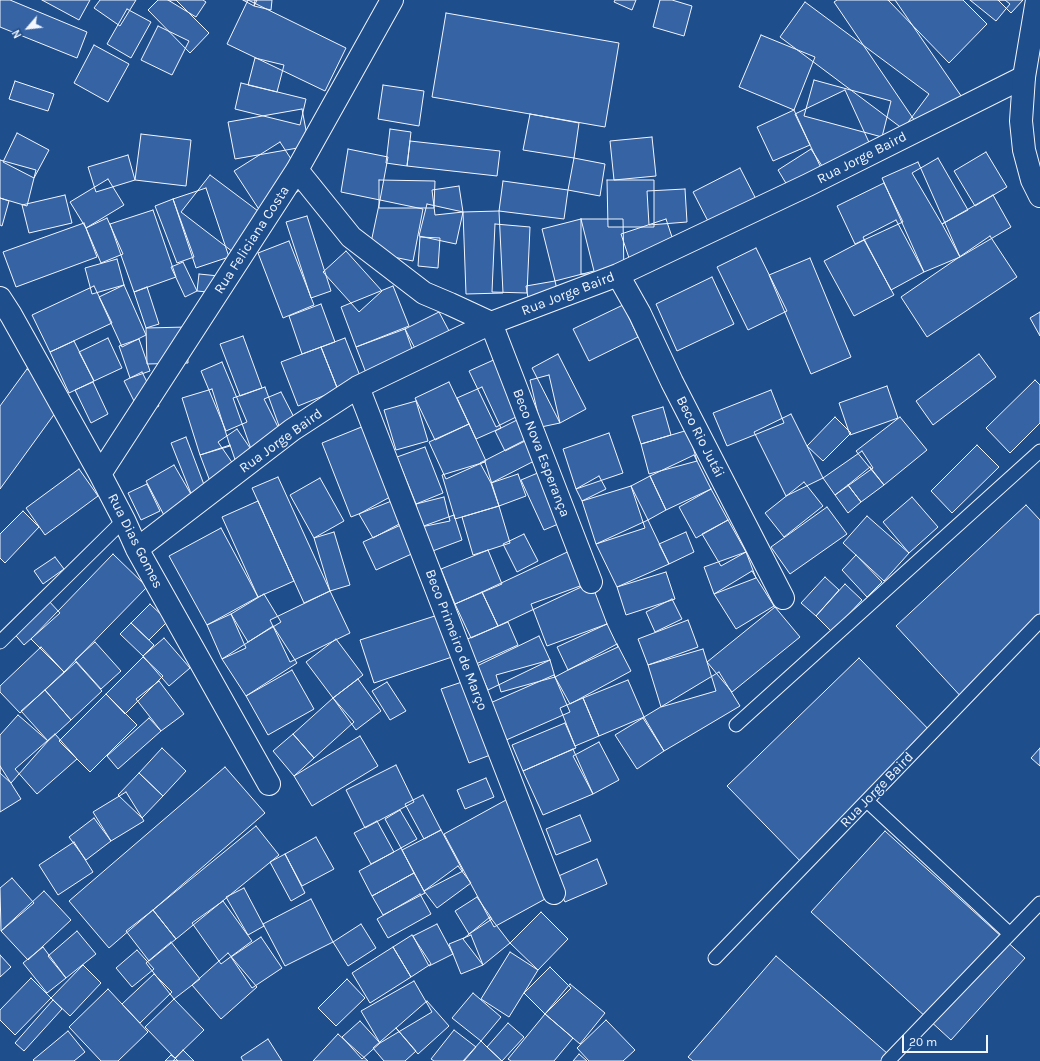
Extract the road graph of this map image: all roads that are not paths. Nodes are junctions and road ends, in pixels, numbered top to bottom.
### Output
1 (392, 0) edge
2 (1036, 0) edge
3 (1024, 77) junction
4 (297, 170) junction
5 (1040, 196) edge
6 (618, 275) junction
7 (0, 298) edge
8 (491, 323) junction
9 (358, 388) junction
10 (1040, 451) edge
11 (100, 474) junction
12 (124, 520) junction
13 (137, 549) junction
14 (591, 582) dead end
15 (783, 598) dead end
16 (1040, 621) edge
17 (0, 642) edge
18 (736, 725) dead end
19 (270, 784) dead end
20 (867, 801) junction
21 (554, 893) dead end
22 (1040, 903) edge
23 (1010, 934) junction
24 (715, 958) dead end
25 (888, 1061) edge

1 - 4 street, Rua Feliciana Costa
2 - 3 street
3 - 5 street
3 - 6 street, Rua Jorge Baird
4 - 8 street
4 - 11 street, Rua Feliciana Costa
6 - 8 street, Rua Jorge Baird
6 - 15 street, Beco Rio Jutái
7 - 11 street, Rua Dias Gomes
8 - 9 street, Rua Jorge Baird
8 - 14 street, Beco Nova Esperança
9 - 13 street, Rua Jorge Baird
9 - 21 street, Beco Primeiro de Março
10 - 18 lane
11 - 12 street, Rua Dias Gomes
12 - 13 street, Rua Dias Gomes
12 - 17 lane
13 - 19 street, Rua Dias Gomes
16 - 20 lane, Rua Jorge Baird
20 - 23 lane
20 - 24 lane, Rua Jorge Baird
22 - 23 lane
23 - 25 lane

